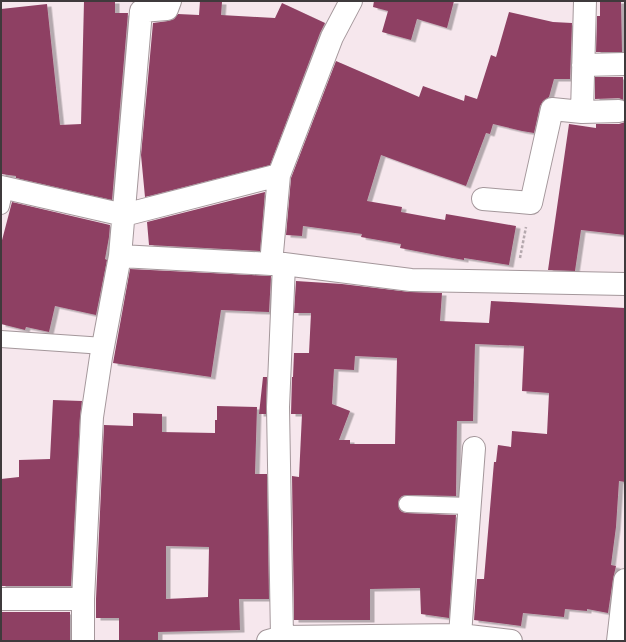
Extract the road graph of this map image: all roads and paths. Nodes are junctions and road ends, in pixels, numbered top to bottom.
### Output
1 (170, 1) edge
2 (351, 1) edge
3 (585, 1) edge
4 (625, 64) edge
5 (583, 65) junction
6 (619, 111) dead end
7 (582, 112) junction
8 (279, 175) junction
9 (2, 193) edge
10 (483, 199) dead end
11 (531, 203) junction
12 (124, 215) junction
13 (120, 256) junction
14 (278, 264) junction
15 (516, 282) junction
16 (625, 284) edge
17 (1, 339) edge
18 (104, 346) junction
19 (474, 448) dead end
20 (407, 504) dead end
21 (470, 506) junction
22 (625, 580) edge
23 (1, 599) edge
24 (83, 599) junction
25 (460, 635) junction
26 (275, 639) edge
27 (83, 641) edge
28 (511, 641) edge
29 (618, 641) edge

1 - 12 street
2 - 8 street
3 - 5 street
4 - 5 street
5 - 7 street
6 - 7 street
7 - 11 street
8 - 12 street
8 - 14 street
9 - 12 street
10 - 11 street
11 - 15 path
12 - 13 street
13 - 14 street
13 - 18 street
14 - 15 street
14 - 26 street
15 - 16 street
17 - 18 lane
18 - 24 street
19 - 21 street
20 - 21 lane
21 - 25 street
22 - 29 street
23 - 24 street
24 - 27 street
25 - 26 street
25 - 28 street

